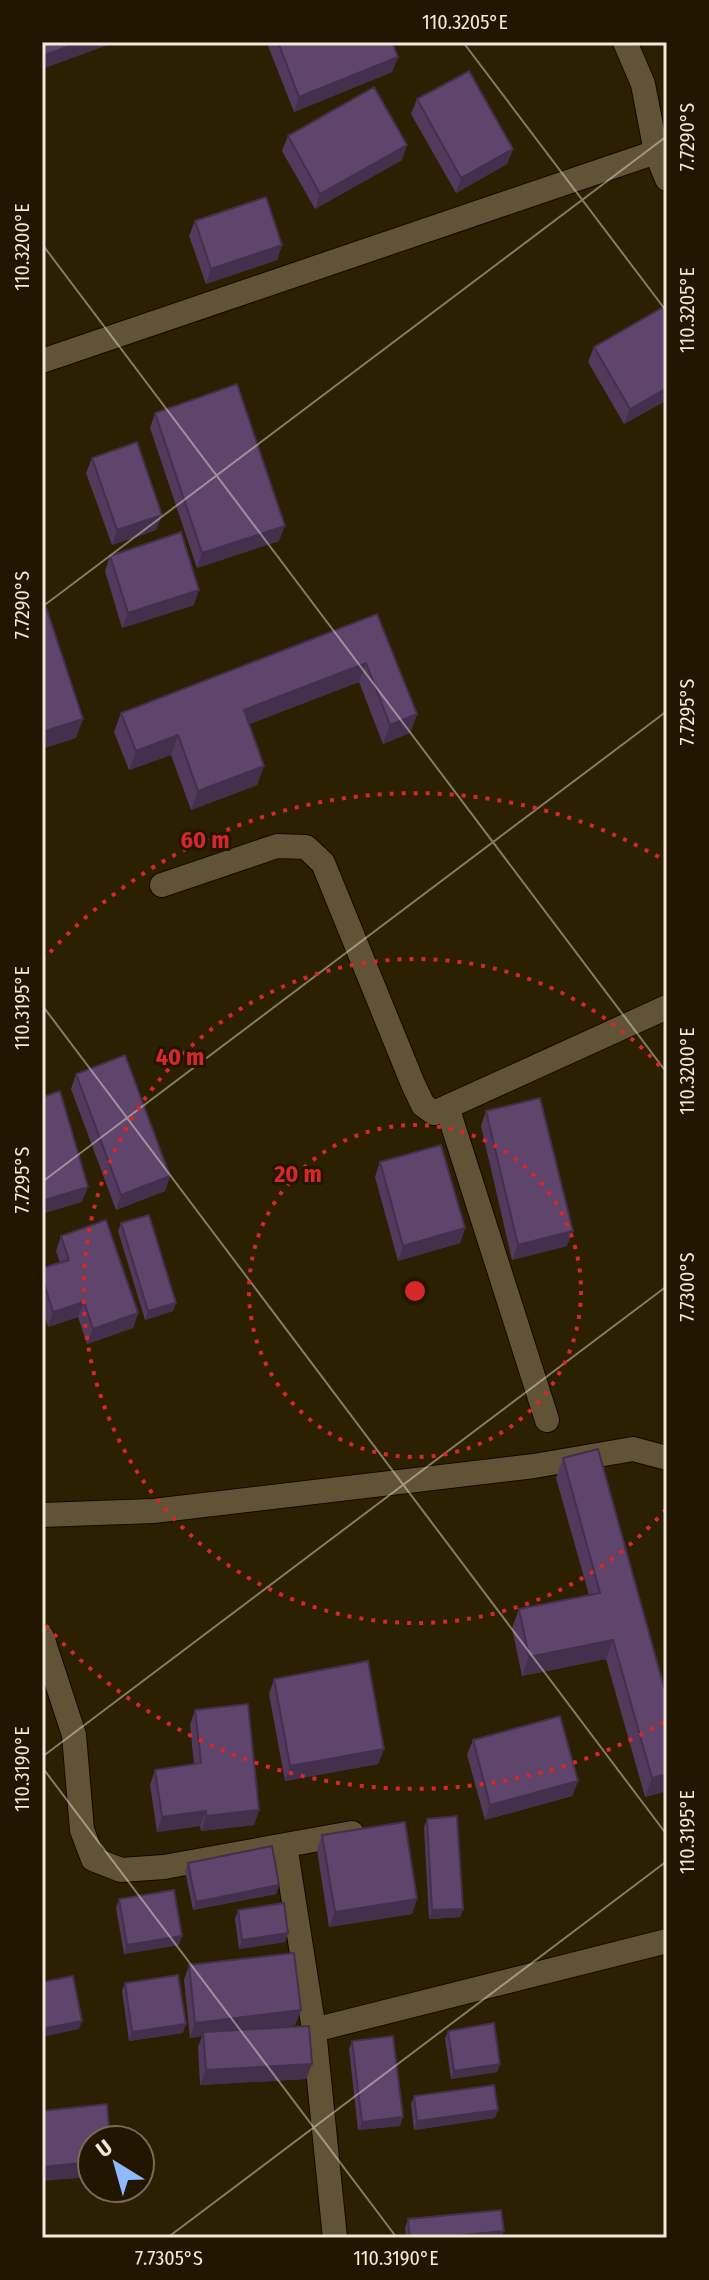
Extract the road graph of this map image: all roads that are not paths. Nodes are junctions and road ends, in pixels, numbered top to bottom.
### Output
1 (625, 42) edge
2 (656, 152) junction
3 (667, 179) edge
4 (42, 361) edge
5 (162, 885) dead end
6 (667, 1007) edge
7 (448, 1110) junction
8 (547, 1420) dead end
9 (667, 1437) edge
10 (633, 1449) junction
11 (667, 1458) edge
12 (42, 1515) edge
13 (42, 1637) edge
14 (379, 1828) edge
15 (285, 1845) junction
16 (667, 1941) edge
17 (314, 2030) junction
18 (335, 2238) edge

1 - 2 street
2 - 3 street
2 - 4 street
5 - 7 street
6 - 7 street
7 - 8 street
9 - 10 street
10 - 11 street
10 - 12 street
13 - 15 street
14 - 15 street
15 - 17 street
16 - 17 street
17 - 18 street

